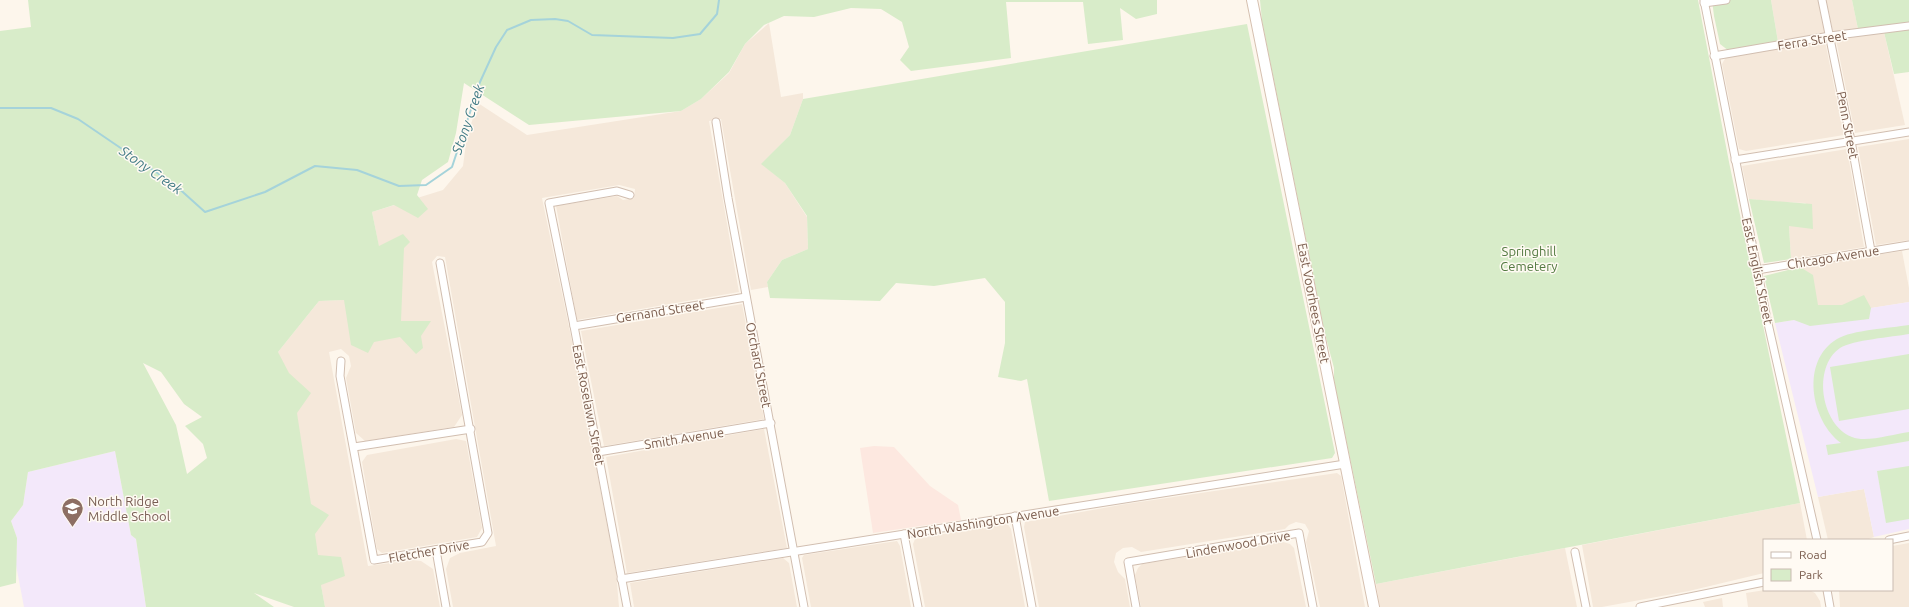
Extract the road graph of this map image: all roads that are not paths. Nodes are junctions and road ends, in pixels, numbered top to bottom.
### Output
1 (1252, 0) edge
2 (1726, 0) edge
3 (1822, 0) edge
4 (1704, 2) edge
5 (1909, 26) edge
6 (1830, 36) junction
7 (1714, 56) junction
8 (716, 122) dead end
9 (1909, 132) edge
10 (1851, 141) junction
11 (1735, 160) junction
12 (630, 195) dead end
13 (1909, 245) edge
14 (1871, 251) junction
15 (440, 263) dead end
16 (1757, 270) junction
17 (746, 297) junction
18 (574, 326) junction
19 (341, 361) dead end
20 (770, 423) junction
21 (471, 428) junction
22 (354, 447) junction
23 (598, 452) junction
24 (1345, 464) junction
25 (1015, 516) junction
26 (904, 534) junction
27 (1909, 536) edge
28 (1817, 539) edge
29 (1893, 539) edge
30 (436, 550) junction
31 (794, 551) junction
32 (1575, 552) dead end
33 (621, 579) junction
34 (1763, 582) edge
35 (1827, 591) edge
36 (446, 607) edge
37 (627, 607) edge
38 (804, 607) edge
39 (918, 607) edge
40 (1032, 607) edge
41 (1136, 607) edge
42 (1313, 607) edge
43 (1374, 607) edge
44 (1586, 607) edge
45 (1640, 607) edge
46 (1830, 607) edge

1 - 24 main road, East Voorhees Street
2 - 4 street
3 - 6 street, Penn Street
4 - 7 street, East English Street
5 - 6 street, Ferra Street
6 - 7 street, Ferra Street
6 - 10 street, Penn Street
7 - 11 street, East English Street
8 - 17 street, Orchard Street
9 - 10 street
10 - 11 street
10 - 14 street, Penn Street
11 - 16 street, East English Street
12 - 18 street, East Roselawn Street
13 - 14 street, Chicago Avenue
14 - 16 street, Chicago Avenue
15 - 21 street, Fletcher Drive
16 - 28 street, East English Street
17 - 18 street, Gernand Street
17 - 20 street, Orchard Street
18 - 23 street, East Roselawn Street
19 - 22 street, Fletcher Drive
20 - 23 street, Smith Avenue
20 - 31 street, Orchard Street
21 - 22 street
21 - 30 street, Fletcher Drive
22 - 30 street, Fletcher Drive
23 - 33 street, East Roselawn Street
24 - 25 street, North Washington Avenue
24 - 43 main road, East Voorhees Street
25 - 26 street, North Washington Avenue
25 - 40 street
26 - 31 street, North Washington Avenue
26 - 39 street
27 - 29 street
30 - 36 street
31 - 33 street, North Washington Avenue
31 - 38 street, Orchard Street
32 - 44 street
33 - 37 street, East Roselawn Street
34 - 45 street
35 - 46 street
41 - 42 street, Lindenwood Drive

